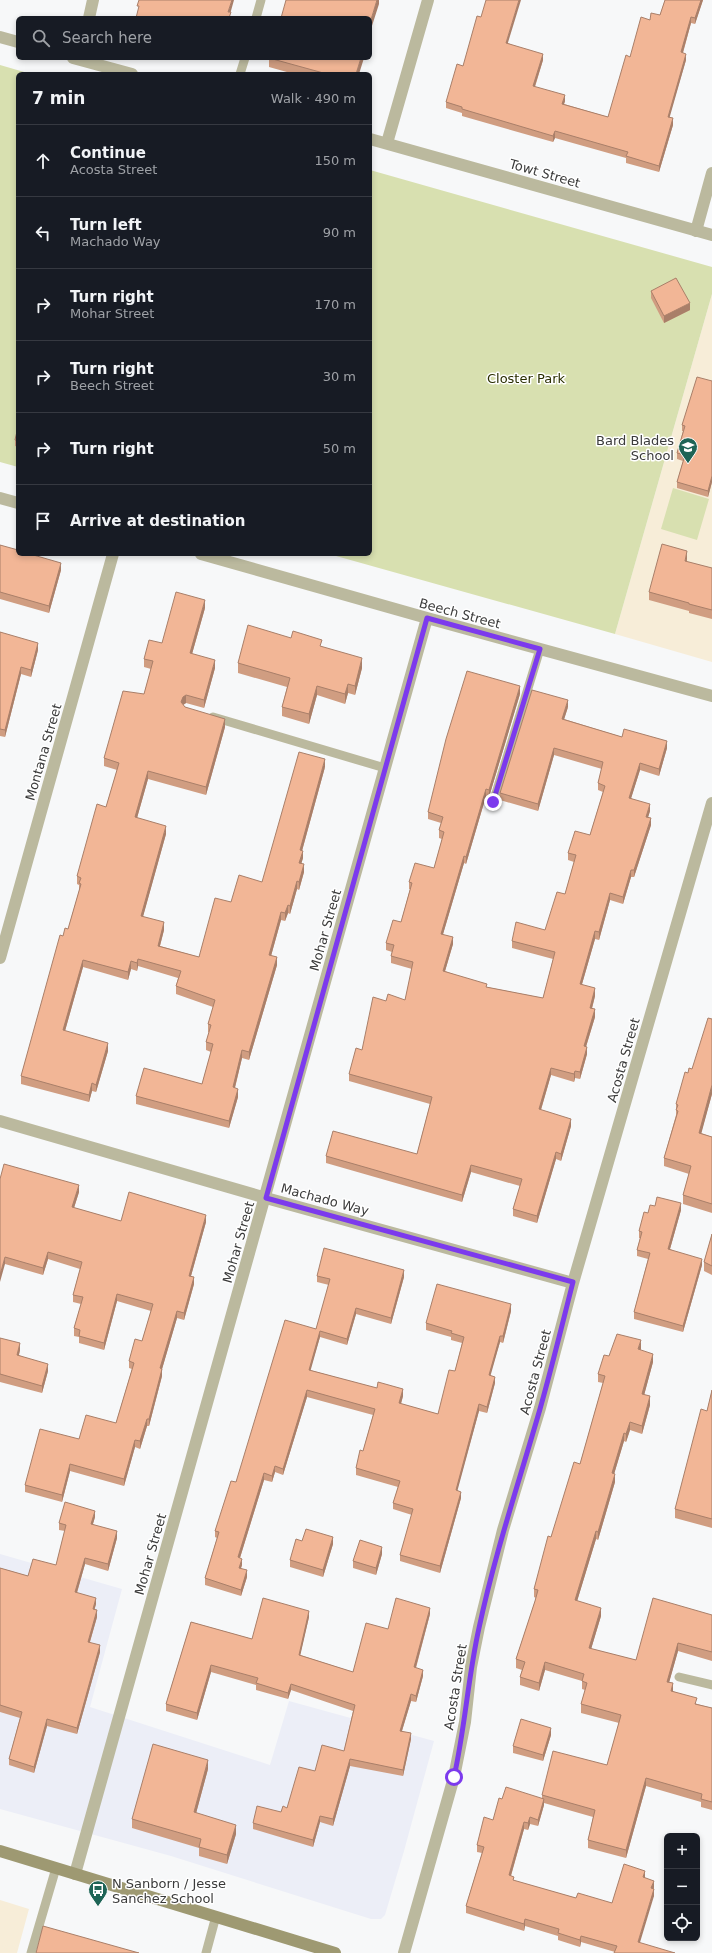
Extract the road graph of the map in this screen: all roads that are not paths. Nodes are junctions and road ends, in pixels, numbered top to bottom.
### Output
1 (94, 0) edge
2 (261, 0) edge
3 (428, 0) edge
4 (90, 16) edge
5 (257, 16) edge
6 (0, 37) edge
7 (16, 41) edge
8 (83, 60) edge
9 (244, 60) edge
10 (125, 72) edge
11 (241, 72) edge
12 (372, 139) edge
13 (387, 143) junction
14 (712, 173) edge
15 (696, 231) junction
16 (712, 235) edge
17 (0, 498) edge
18 (16, 502) edge
19 (113, 556) edge
20 (208, 556) edge
21 (427, 618) junction
22 (540, 649) junction
23 (712, 696) edge
24 (202, 714) edge
25 (385, 768) junction
26 (493, 802) dead end
27 (712, 803) edge
28 (0, 958) edge
29 (0, 1121) edge
30 (266, 1198) junction
31 (573, 1282) junction
32 (679, 1677) dead end
33 (712, 1685) edge
34 (0, 1851) edge
35 (56, 1868) junction
36 (75, 1874) junction
37 (216, 1916) junction
38 (31, 1953) edge
39 (206, 1953) edge
40 (335, 1953) edge
41 (404, 1953) edge

1 - 4 street
2 - 5 lane
3 - 13 street
6 - 7 street
8 - 10 street
9 - 11 lane
12 - 13 street, Towt Street
13 - 15 street, Towt Street
14 - 15 street
15 - 16 street, Towt Street
17 - 18 street
19 - 28 street, Montana Street
20 - 21 street, Beech Street
21 - 22 street, Beech Street
21 - 25 street, Mohar Street
22 - 23 street, Beech Street
22 - 26 lane
24 - 25 lane
25 - 30 street, Mohar Street
27 - 31 street, Acosta Street
29 - 30 street, Machado Way
30 - 31 street, Machado Way
30 - 36 street, Mohar Street
31 - 41 street, Acosta Street
32 - 33 lane
34 - 35 main road
35 - 36 main road
35 - 38 lane
36 - 37 main road
37 - 39 lane
37 - 40 main road

